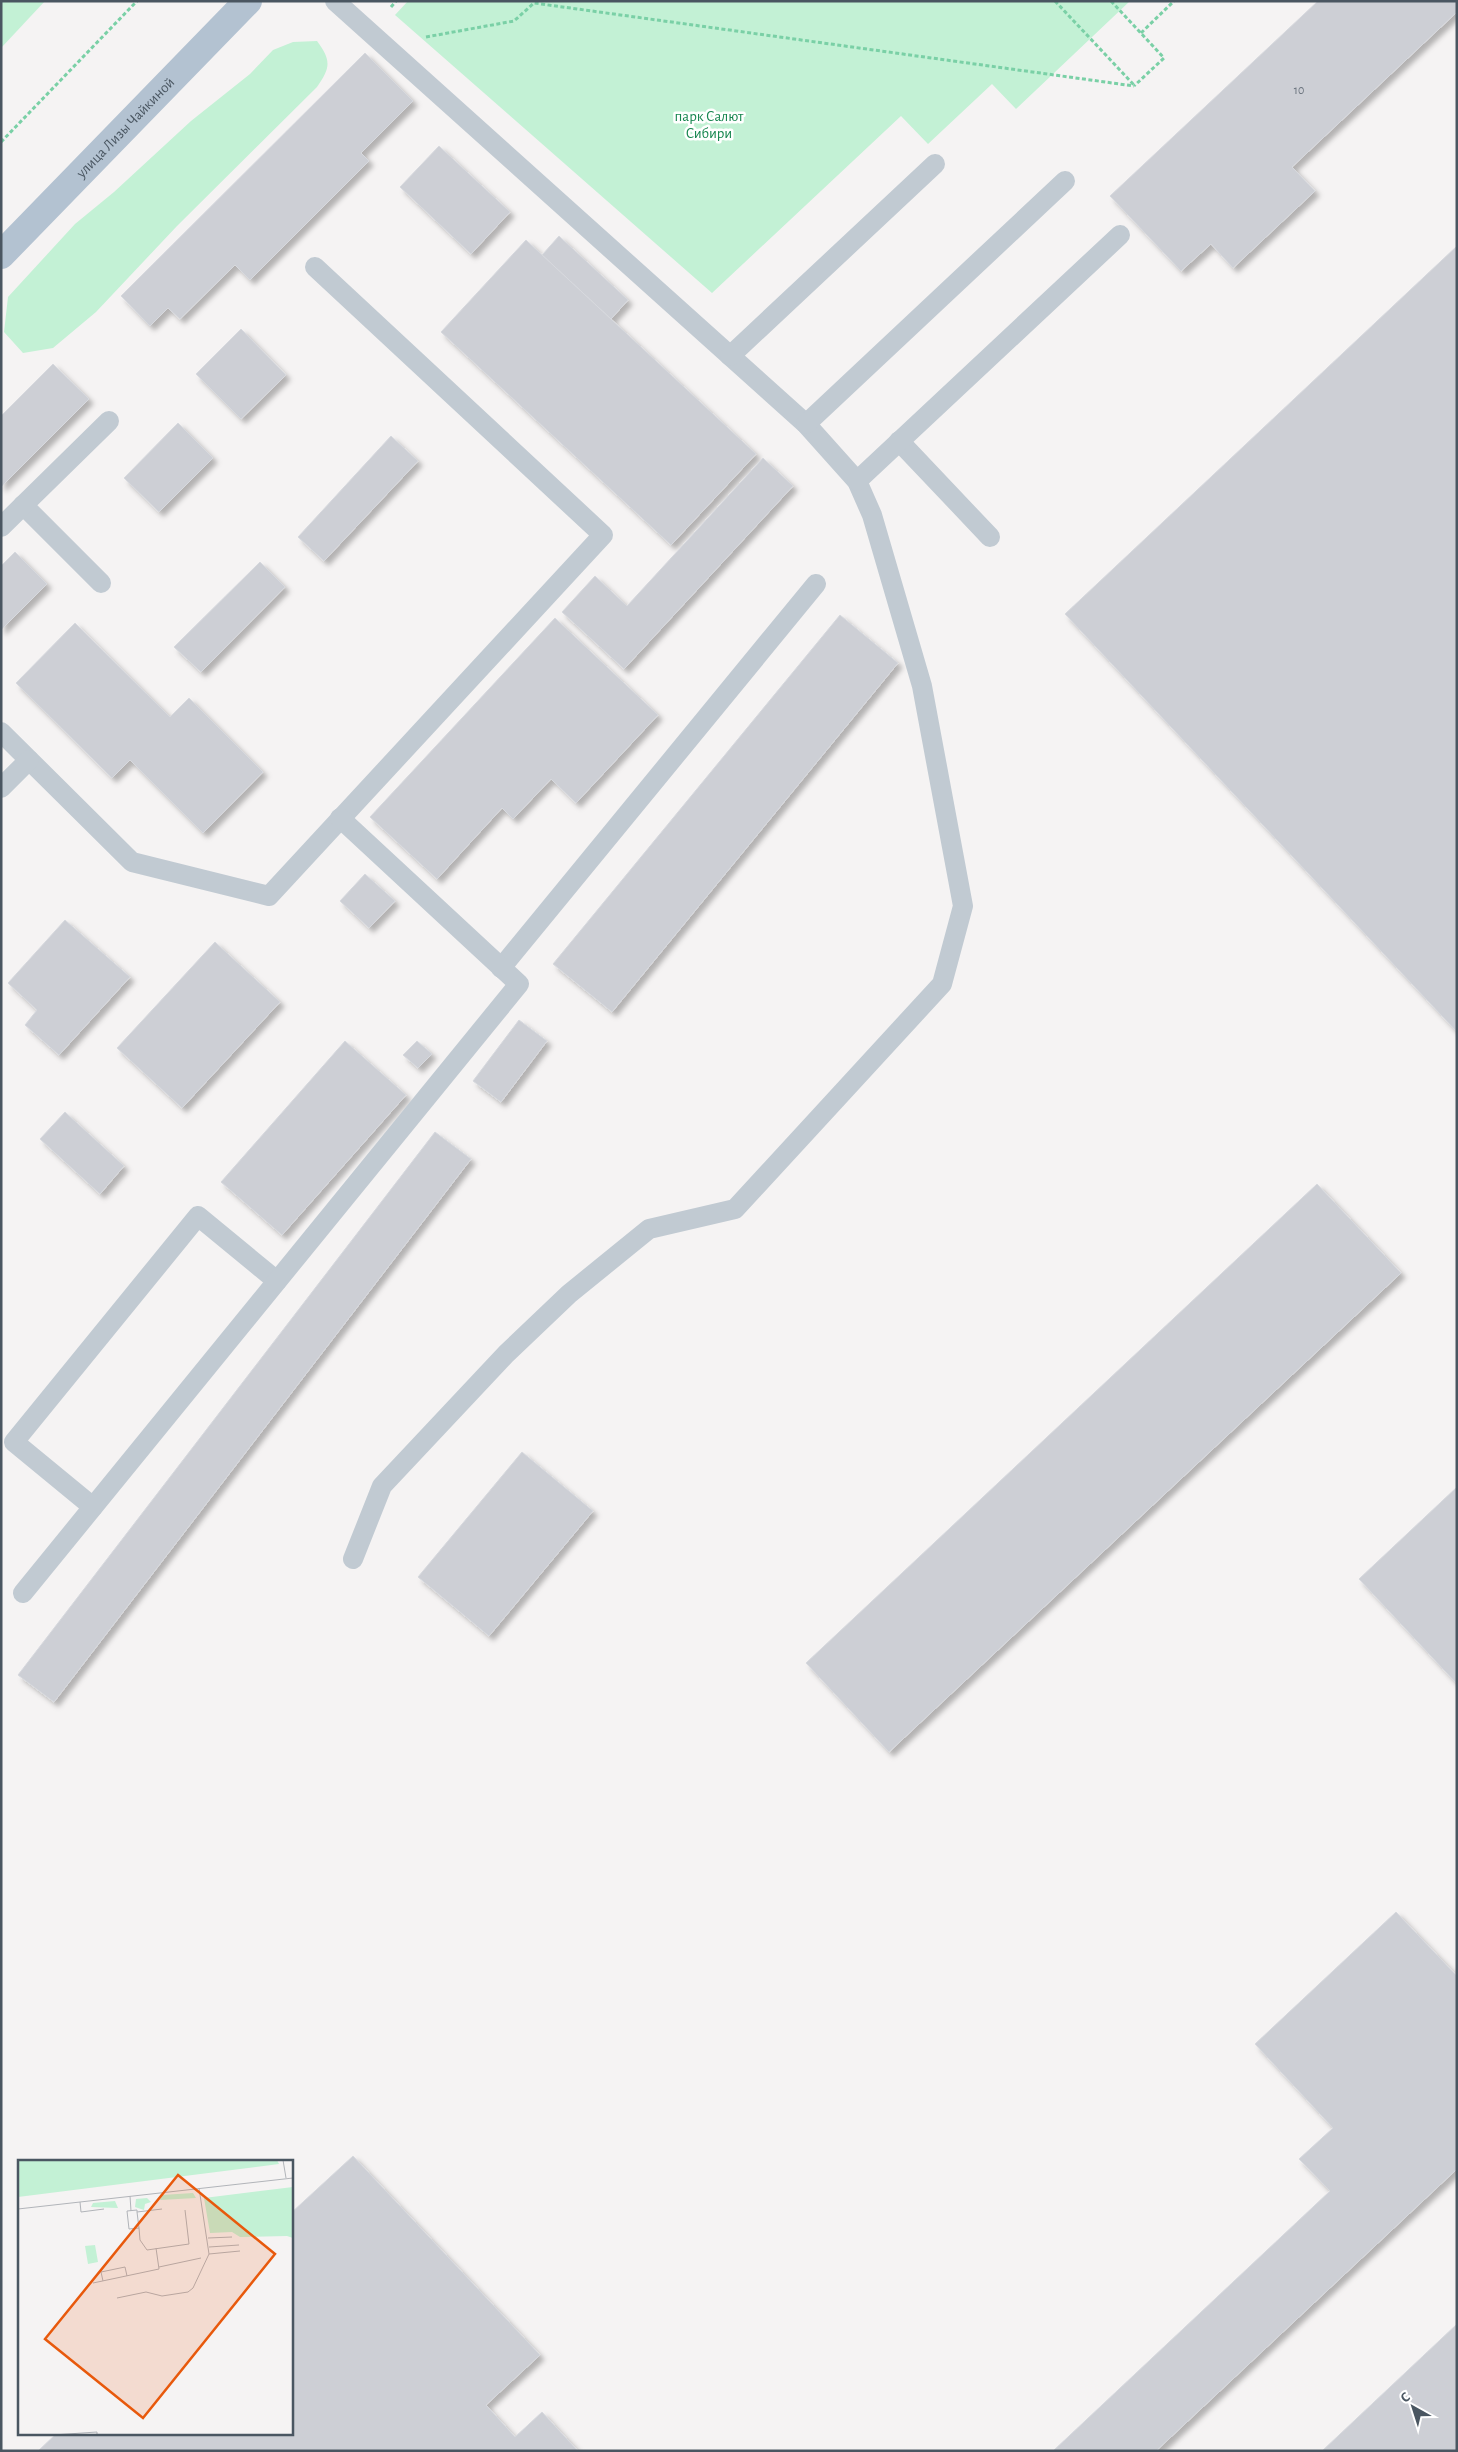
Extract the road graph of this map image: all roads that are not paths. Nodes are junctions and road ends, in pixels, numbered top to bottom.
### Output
1 (248, 1) edge
2 (335, 1) edge
3 (935, 164) dead end
4 (1065, 181) dead end
5 (1120, 235) dead end
6 (1, 255) edge
7 (315, 267) dead end
8 (730, 356) junction
9 (108, 421) dead end
10 (806, 424) junction
11 (899, 441) junction
12 (857, 481) junction
13 (23, 506) junction
14 (1, 528) edge
15 (990, 537) dead end
16 (101, 583) dead end
17 (816, 584) dead end
18 (1, 732) edge
19 (29, 760) junction
20 (1, 788) edge
21 (340, 818) junction
22 (501, 968) junction
23 (277, 1281) junction
24 (93, 1506) junction
25 (353, 1559) dead end
26 (23, 1593) dead end

1 - 6 main road, улица Лизы Чайкиной
2 - 8 lane
3 - 8 lane
4 - 10 lane
5 - 11 lane
7 - 21 lane
8 - 10 lane
9 - 13 lane
10 - 12 lane
11 - 12 lane
11 - 15 lane
12 - 25 lane
13 - 14 lane
13 - 16 lane
17 - 22 lane
18 - 19 lane
19 - 20 lane
19 - 21 lane
21 - 22 lane
22 - 23 lane
23 - 24 lane
23 - 24 lane
24 - 26 lane

